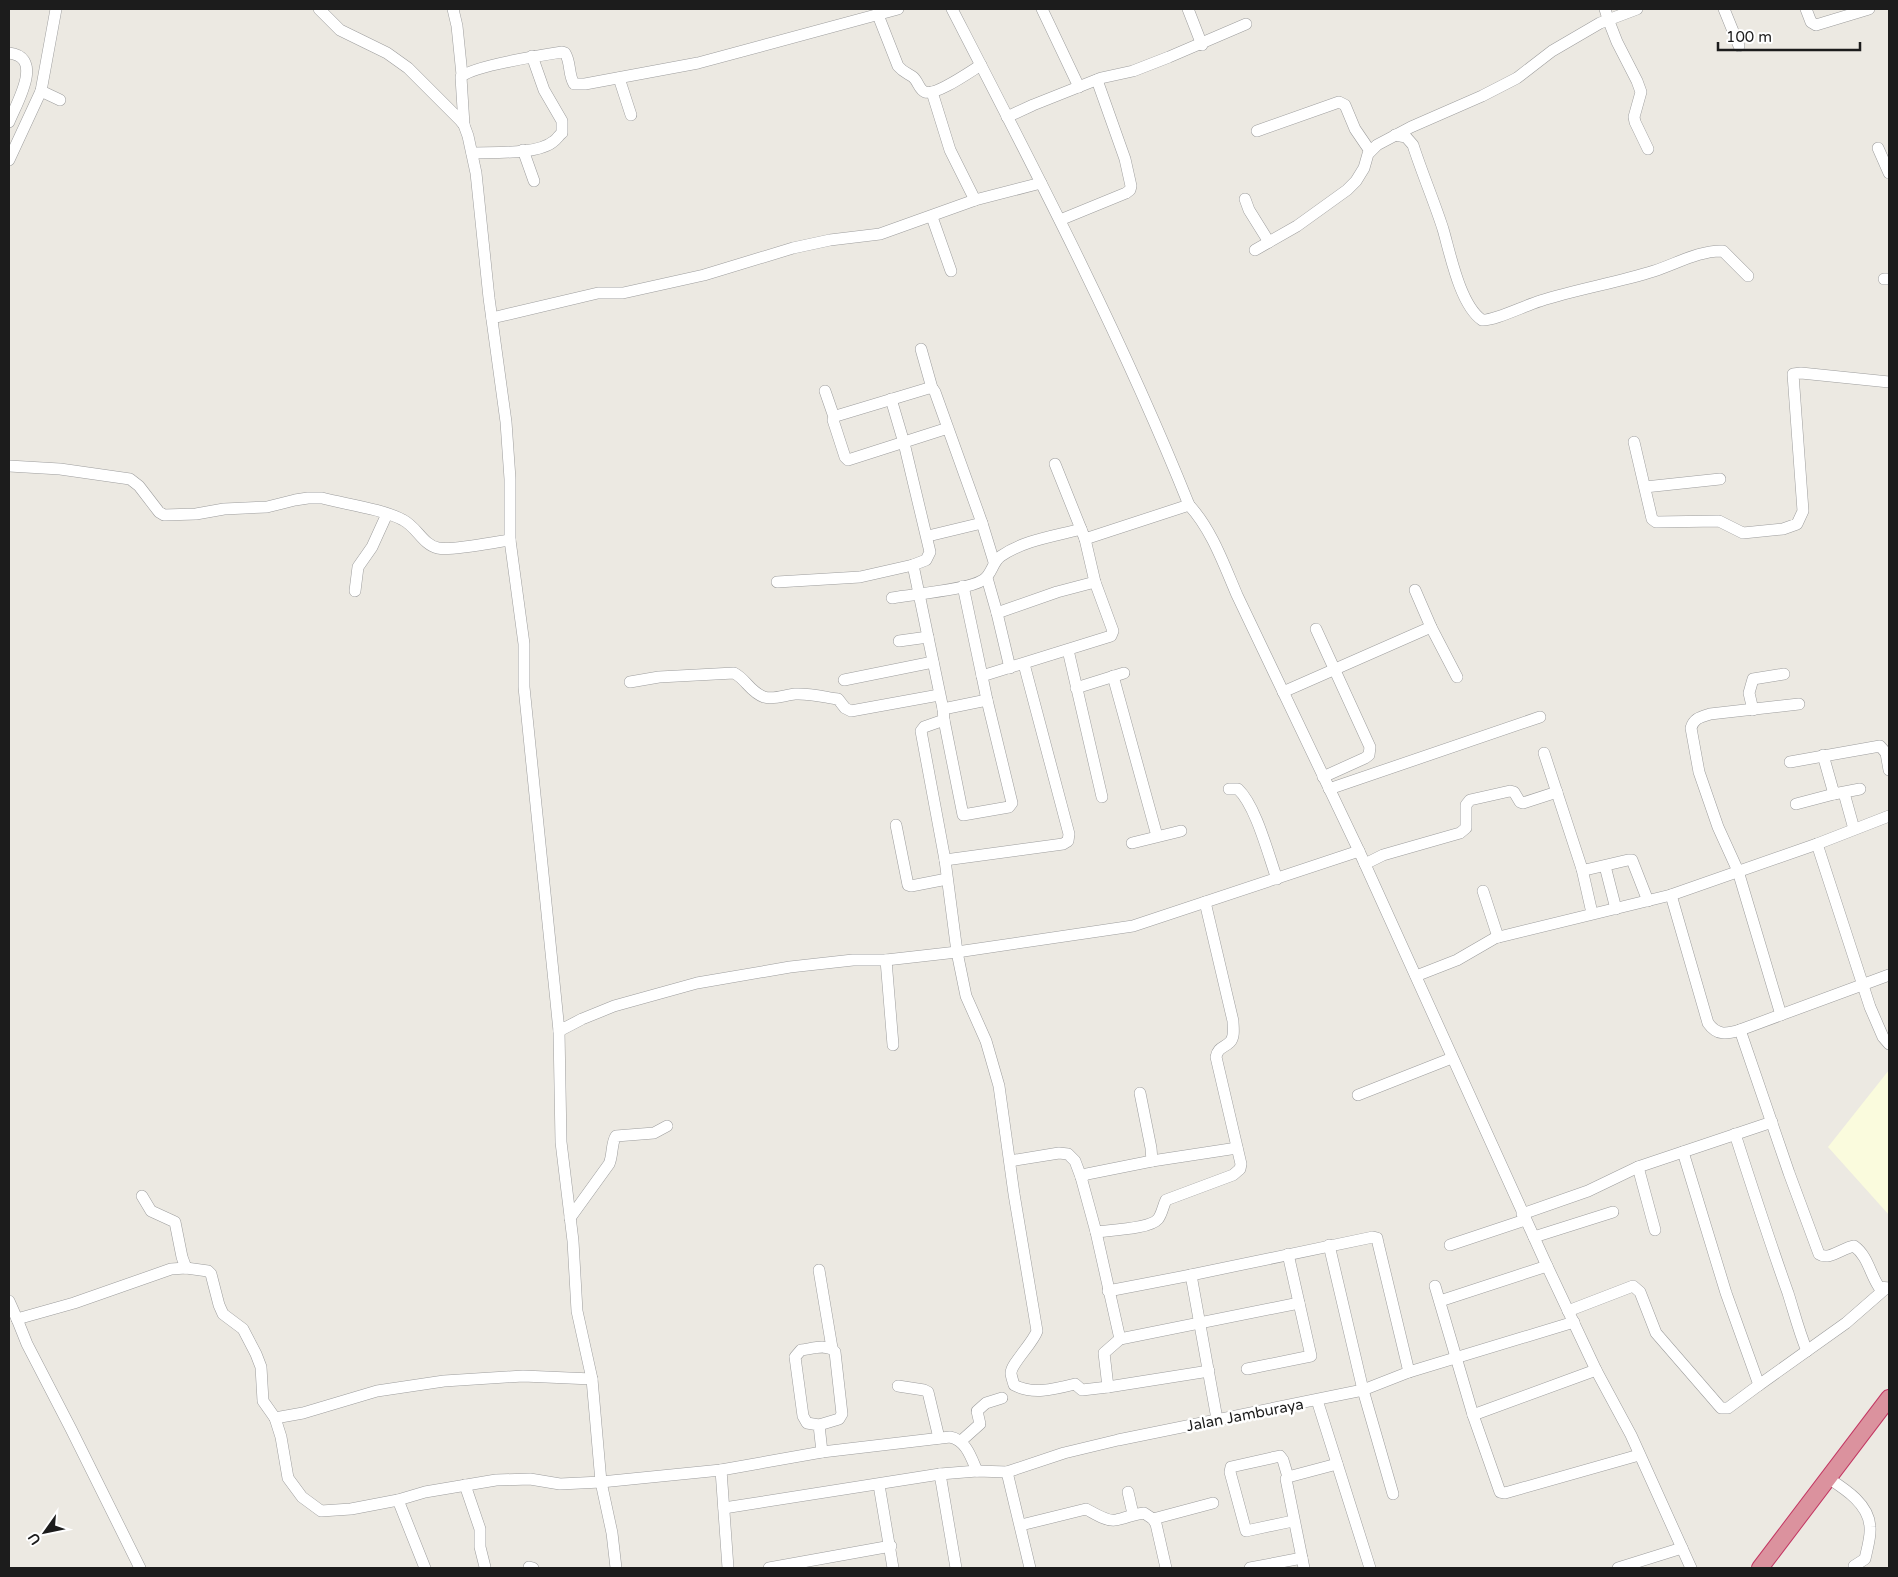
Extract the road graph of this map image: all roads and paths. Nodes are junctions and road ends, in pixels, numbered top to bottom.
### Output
1 (56, 9) edge
2 (319, 9) edge
3 (453, 9) edge
4 (898, 9) edge
5 (952, 9) edge
6 (1042, 9) edge
7 (1188, 9) edge
8 (1637, 9) edge
9 (1724, 9) edge
10 (1806, 9) edge
11 (1870, 9) edge
12 (1607, 14) edge
13 (878, 15) junction
14 (1246, 24) dead end
15 (1202, 44) junction
16 (1739, 46) dead end
17 (9, 53) edge
18 (532, 56) junction
19 (981, 65) junction
20 (462, 75) junction
21 (619, 78) junction
22 (1097, 80) junction
23 (1079, 87) junction
24 (41, 91) junction
25 (932, 92) junction
26 (60, 100) dead end
27 (630, 115) dead end
28 (1007, 117) junction
29 (9, 122) edge
30 (464, 125) junction
31 (1257, 131) dead end
32 (1395, 136) junction
33 (1878, 148) dead end
34 (1648, 149) dead end
35 (523, 150) junction
36 (1370, 151) junction
37 (472, 153) junction
38 (9, 160) edge
39 (1889, 173) edge
40 (534, 181) dead end
41 (1041, 183) junction
42 (1244, 199) dead end
43 (975, 200) junction
44 (932, 217) junction
45 (1060, 220) junction
46 (1269, 242) junction
47 (1255, 250) dead end
48 (950, 271) dead end
49 (1748, 276) dead end
50 (492, 318) junction
51 (921, 349) dead end
52 (1889, 382) edge
53 (932, 388) junction
54 (825, 390) dead end
55 (891, 399) junction
56 (834, 417) junction
57 (948, 428) junction
58 (1634, 442) dead end
59 (904, 443) junction
60 (1055, 464) dead end
61 (9, 466) edge
62 (1720, 479) dead end
63 (1645, 487) junction
64 (1189, 505) junction
65 (387, 514) junction
66 (982, 522) junction
67 (1084, 534) junction
68 (928, 536) junction
69 (510, 540) junction
70 (994, 562) junction
71 (913, 565) junction
72 (987, 578) junction
73 (776, 582) dead end
74 (1095, 582) junction
75 (963, 586) junction
76 (355, 590) dead end
77 (1415, 590) dead end
78 (920, 593) junction
79 (892, 598) dead end
80 (997, 613) junction
81 (1431, 627) junction
82 (1316, 629) dead end
83 (928, 637) junction
84 (899, 641) dead end
85 (1068, 650) junction
86 (933, 662) junction
87 (1024, 664) junction
88 (1010, 668) junction
89 (1335, 670) junction
90 (1124, 673) dead end
91 (1784, 674) dead end
92 (982, 676) junction
93 (1112, 676) junction
94 (1457, 678) dead end
95 (844, 680) dead end
96 (630, 682) dead end
97 (1076, 688) junction
98 (1283, 692) junction
99 (939, 695) junction
100 (987, 700) junction
101 (1799, 704) dead end
102 (1753, 710) junction
103 (944, 715) junction
104 (1540, 717) dead end
105 (1544, 753) dead end
106 (1823, 756) junction
107 (1790, 762) dead end
108 (1889, 770) edge
109 (1323, 777) junction
110 (1228, 789) dead end
111 (1329, 789) junction
112 (1860, 789) dead end
113 (1557, 792) junction
114 (1839, 794) junction
115 (1102, 797) dead end
116 (1796, 804) dead end
117 (1889, 816) edge
118 (896, 825) dead end
119 (1854, 829) junction
120 (1181, 831) dead end
121 (1157, 836) junction
122 (1132, 843) dead end
123 (1816, 844) junction
124 (1359, 852) junction
125 (945, 860) junction
126 (1365, 864) junction
127 (1605, 866) junction
128 (1582, 869) junction
129 (1738, 871) junction
130 (946, 879) junction
131 (1277, 879) junction
132 (1483, 891) dead end
133 (1671, 895) junction
134 (1648, 901) junction
135 (1205, 902) junction
136 (1616, 909) junction
137 (1592, 913) junction
138 (1498, 937) junction
139 (957, 952) junction
140 (886, 960) junction
141 (1889, 974) edge
142 (1416, 976) junction
143 (1862, 984) junction
144 (1781, 1015) junction
145 (1740, 1030) junction
146 (559, 1031) junction
147 (893, 1044) dead end
148 (1889, 1044) edge
149 (1452, 1058) junction
150 (1140, 1092) dead end
151 (1358, 1095) dead end
152 (1772, 1122) junction
153 (667, 1126) dead end
154 (1735, 1134) junction
155 (1237, 1148) junction
156 (1683, 1152) junction
157 (1010, 1161) junction
158 (1152, 1161) junction
159 (1638, 1167) junction
160 (1081, 1177) junction
161 (142, 1196) dead end
162 (1613, 1212) dead end
163 (1524, 1217) junction
164 (570, 1218) junction
165 (1655, 1230) dead end
166 (1096, 1232) junction
167 (1534, 1237) junction
168 (1450, 1245) dead end
169 (1329, 1246) junction
170 (1288, 1254) junction
171 (1546, 1266) junction
172 (186, 1268) junction
173 (819, 1270) dead end
174 (1191, 1275) junction
175 (1435, 1286) dead end
176 (1887, 1288) edge
177 (1108, 1291) junction
178 (9, 1301) edge
179 (1440, 1301) junction
180 (1299, 1303) junction
181 (1568, 1311) junction
182 (17, 1319) junction
183 (1574, 1322) junction
184 (1199, 1323) junction
185 (1120, 1339) junction
186 (832, 1348) junction
187 (1807, 1351) junction
188 (1455, 1358) junction
189 (1247, 1369) dead end
190 (1596, 1370) junction
191 (1209, 1371) junction
192 (1409, 1372) junction
193 (592, 1379) junction
194 (1759, 1385) junction
195 (898, 1386) dead end
196 (1108, 1387) junction
197 (1363, 1390) junction
198 (1002, 1398) dead end
199 (1889, 1398) edge
200 (1318, 1400) junction
201 (1473, 1415) junction
202 (275, 1418) junction
203 (1217, 1419) junction
204 (819, 1425) junction
205 (939, 1438) junction
206 (961, 1441) junction
207 (822, 1452) junction
208 (1639, 1455) junction
209 (1336, 1464) junction
210 (721, 1470) junction
211 (977, 1471) junction
212 (1007, 1472) junction
213 (940, 1474) junction
214 (1288, 1477) junction
215 (1828, 1478) junction
216 (601, 1482) junction
217 (465, 1485) junction
218 (879, 1485) junction
219 (1128, 1492) dead end
220 (1393, 1494) dead end
221 (398, 1500) junction
222 (1213, 1504) dead end
223 (724, 1508) junction
224 (1133, 1514) junction
225 (1153, 1519) junction
226 (1293, 1521) junction
227 (1022, 1529) junction
228 (891, 1546) junction
229 (1682, 1548) junction
230 (1303, 1563) edge
231 (1854, 1566) dead end
232 (486, 1567) dead end
233 (140, 1568) edge
234 (425, 1568) edge
235 (616, 1568) edge
236 (728, 1568) edge
237 (769, 1568) edge
238 (893, 1568) edge
239 (956, 1568) edge
240 (1030, 1568) edge
241 (1166, 1568) edge
242 (1250, 1568) edge
243 (1370, 1568) edge
244 (1618, 1568) edge
245 (1690, 1568) edge
246 (1760, 1568) edge

1 - 24 street
2 - 30 street
3 - 20 street
4 - 13 street
5 - 19 street
6 - 23 street
7 - 15 street
8 - 12 street
9 - 16 street
10 - 11 street
12 - 32 street
12 - 34 street
13 - 21 street
13 - 25 street
14 - 15 street
15 - 22 street
17 - 29 street
18 - 20 street
18 - 21 street
18 - 35 street
19 - 25 street
19 - 28 street
20 - 30 street
21 - 27 street
22 - 23 street
22 - 45 street
23 - 28 street
24 - 26 street
24 - 38 street
25 - 43 street
28 - 41 street
30 - 37 street
31 - 36 street
32 - 36 street
32 - 49 street
33 - 39 street
35 - 37 street
35 - 40 street
36 - 46 street
37 - 50 street
41 - 43 street
41 - 45 street
42 - 46 street
43 - 44 street
44 - 48 street
44 - 50 street
45 - 64 street
46 - 47 street
50 - 69 street
51 - 53 street
52 - 63 street
53 - 55 street
53 - 57 street
54 - 56 street
55 - 56 street
55 - 59 street
56 - 59 street
57 - 59 street
57 - 66 street
58 - 63 street
59 - 68 street
60 - 67 street
61 - 65 street
62 - 63 street
64 - 67 street
64 - 98 street
65 - 69 street
65 - 76 street
66 - 68 street
66 - 70 street
67 - 70 street
67 - 74 street
68 - 71 street
69 - 146 street
70 - 72 street
71 - 73 street
71 - 78 street
72 - 75 street
72 - 80 street
74 - 80 street
74 - 85 street
75 - 78 street
75 - 92 street
77 - 81 street
78 - 79 street
78 - 83 street
80 - 88 street
81 - 89 street
81 - 94 street
82 - 89 street
83 - 84 street
83 - 86 street
85 - 87 street
85 - 97 street
86 - 95 street
86 - 99 street
87 - 88 street
87 - 125 street
88 - 92 street
89 - 98 street
89 - 109 street
90 - 93 street
91 - 102 street
92 - 100 street
93 - 97 street
93 - 121 street
96 - 99 street
97 - 115 street
98 - 109 street
99 - 103 street
100 - 103 street
100 - 103 street
101 - 102 street
102 - 129 street
103 - 125 street
104 - 111 street
105 - 113 street
106 - 107 street
106 - 108 street
106 - 114 street
109 - 111 street
110 - 131 street
111 - 124 street
112 - 114 street
113 - 126 street
113 - 128 street
114 - 116 street
114 - 119 street
117 - 119 street
118 - 130 street
119 - 123 street
120 - 121 street
121 - 122 street
123 - 129 street
123 - 143 street
124 - 126 street
124 - 131 street
125 - 130 street
126 - 142 street
127 - 128 street
127 - 134 street
127 - 136 street
128 - 137 street
129 - 133 street
129 - 144 street
130 - 139 street
131 - 135 street
132 - 138 street
133 - 134 street
133 - 145 street
134 - 136 street
135 - 139 street
135 - 155 street
136 - 137 street
137 - 138 street
138 - 142 street
139 - 140 street
139 - 157 street
140 - 146 street
140 - 147 street
141 - 143 street
142 - 149 street
143 - 144 street
143 - 148 street
144 - 145 street
145 - 152 street
146 - 164 street
149 - 151 street
149 - 163 street
150 - 158 street
152 - 154 street
152 - 176 street
153 - 164 street
154 - 156 street
154 - 187 street
155 - 158 street
155 - 166 street
156 - 159 street
156 - 194 street
157 - 160 street
157 - 196 street
158 - 160 street
159 - 163 street
159 - 165 street
160 - 166 street
161 - 172 street
162 - 167 street
163 - 167 street
163 - 168 street
164 - 193 street
166 - 177 street
167 - 171 street
169 - 170 street
169 - 192 street
169 - 197 street
170 - 174 street
170 - 180 street
171 - 179 street
171 - 181 street
172 - 182 street
172 - 202 street
173 - 186 street
174 - 177 street
174 - 184 street
175 - 179 street
176 - 187 street
177 - 185 street
178 - 182 street
179 - 188 street
180 - 184 street
180 - 189 street
181 - 183 street
181 - 194 street
182 - 233 street
183 - 188 street, Jalan Jamburaya
183 - 190 street
184 - 185 street
184 - 191 street
185 - 196 street
186 - 204 street
186 - 204 street
187 - 194 street
188 - 192 street, Jalan Jamburaya
188 - 201 street
190 - 201 street
190 - 208 street
191 - 196 street
191 - 203 street
192 - 197 street, Jalan Jamburaya
193 - 202 street
193 - 216 street
195 - 205 street
197 - 200 street, Jalan Jamburaya
197 - 220 street
198 - 206 street
199 - 215 highway
200 - 203 street, Jalan Jamburaya
200 - 209 street
201 - 208 street
202 - 221 street
203 - 212 street, Jalan Jamburaya
204 - 207 street
205 - 206 street
205 - 207 street
206 - 211 street
207 - 210 street
208 - 229 street
209 - 214 street
209 - 243 street
210 - 216 street
210 - 223 street
211 - 212 street
211 - 213 street
212 - 227 street
213 - 218 street
213 - 239 street
214 - 226 street
214 - 226 street
215 - 231 street
215 - 246 highway
216 - 217 street
216 - 235 street
217 - 221 street
217 - 232 street
218 - 223 street
218 - 228 street
219 - 224 street
221 - 234 street
222 - 225 street
223 - 236 street
224 - 225 street
224 - 227 street
225 - 241 street
226 - 230 street
227 - 240 street
228 - 237 street
228 - 238 street
229 - 244 street
229 - 245 street
230 - 242 street

